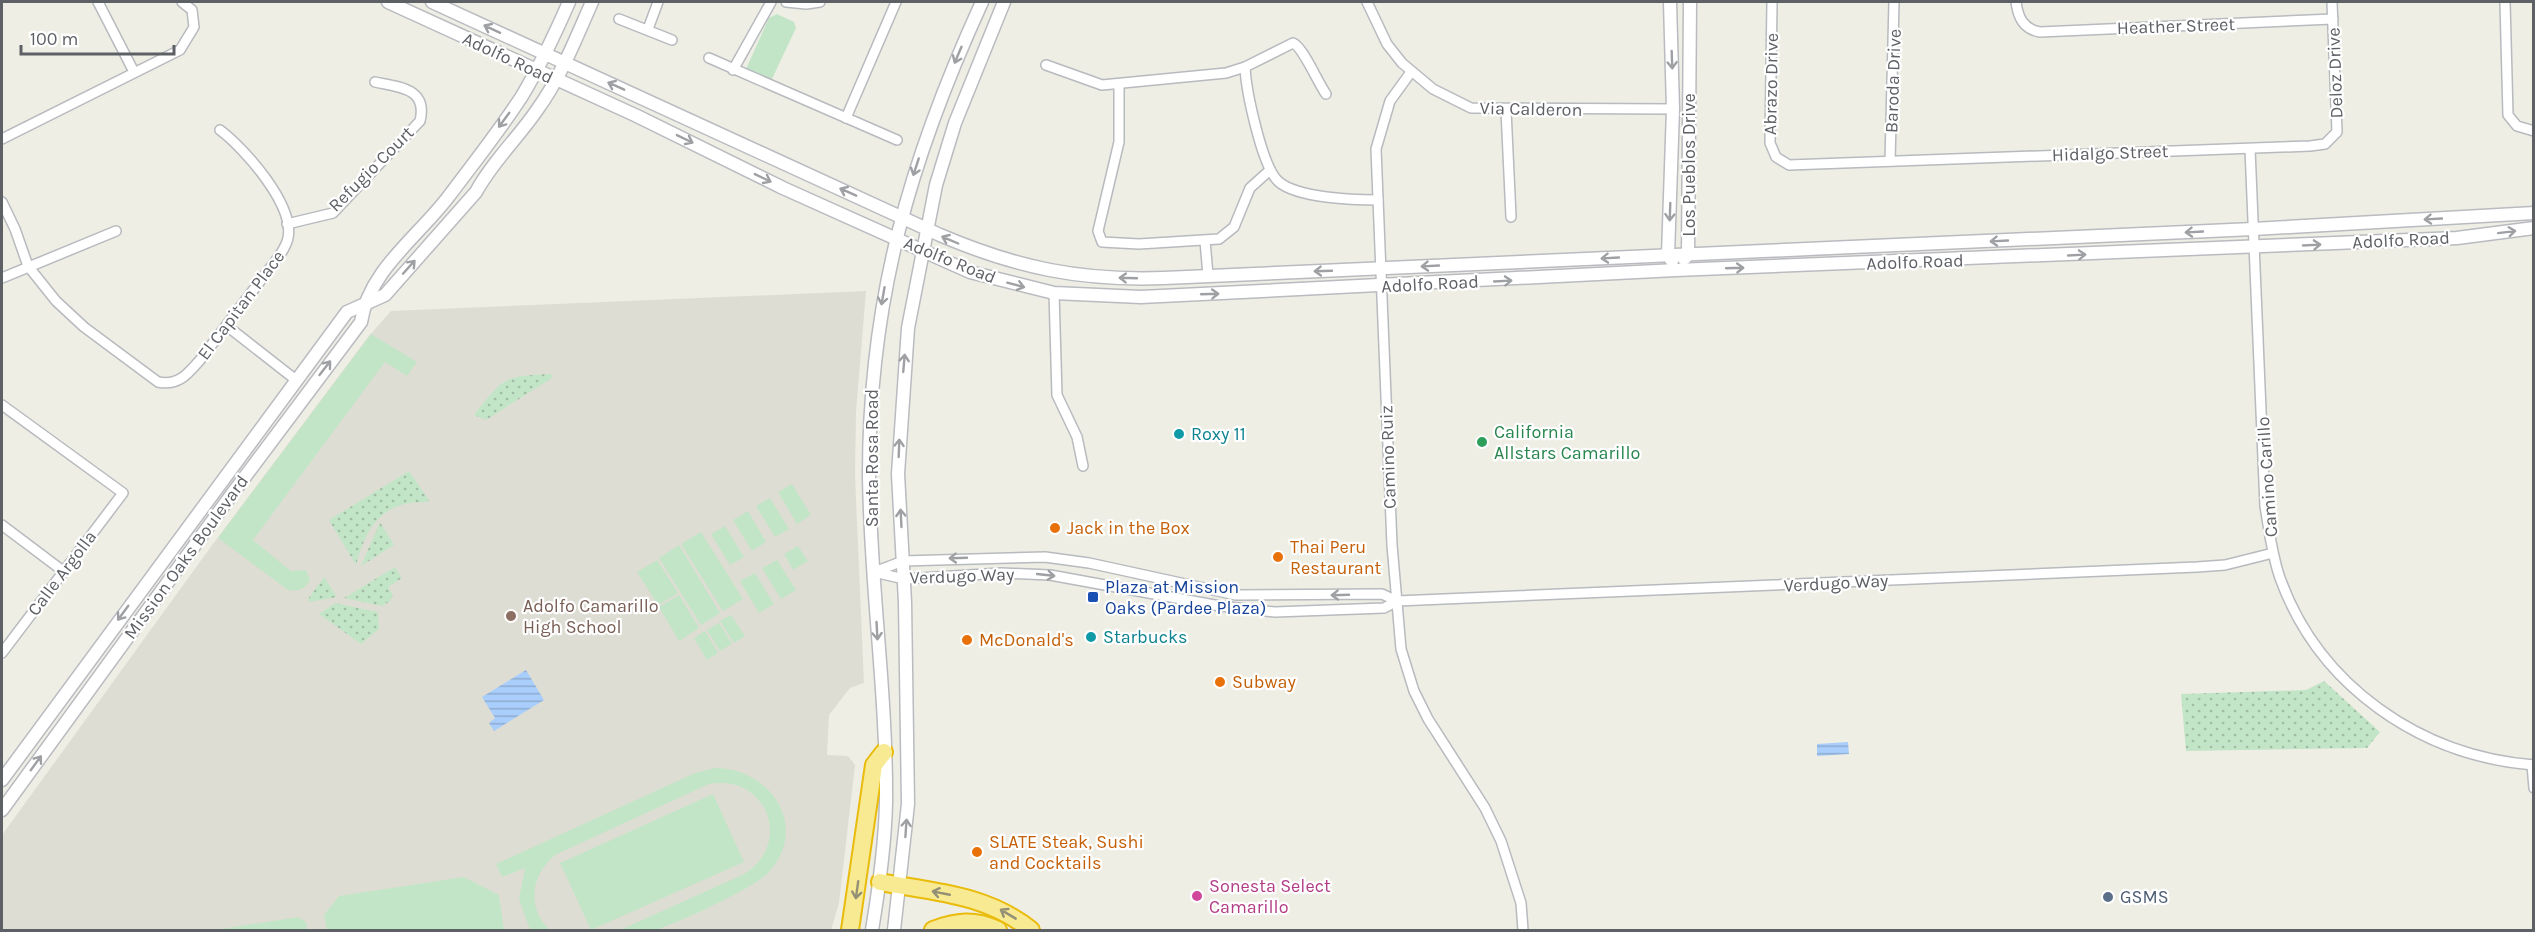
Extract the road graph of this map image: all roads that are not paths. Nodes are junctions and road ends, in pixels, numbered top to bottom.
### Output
1 (98, 2) edge
2 (182, 2) edge
3 (388, 2) edge
4 (432, 2) edge
5 (569, 2) edge
6 (592, 2) edge
7 (658, 2) edge
8 (771, 2) edge
9 (786, 2) edge
10 (820, 2) edge
11 (896, 2) edge
12 (982, 2) edge
13 (1004, 2) edge
14 (1367, 2) edge
15 (1670, 2) edge
16 (1690, 2) edge
17 (1772, 2) edge
18 (1894, 2) edge
19 (2016, 2) edge
20 (2332, 2) edge
21 (2505, 2) edge
22 (620, 19) dead end
23 (2333, 19) junction
24 (648, 29) junction
25 (672, 40) dead end
26 (545, 54) junction
27 (709, 58) dead end
28 (564, 63) junction
29 (1046, 65) dead end
30 (1245, 67) junction
31 (734, 70) junction
32 (536, 71) junction
33 (134, 72) junction
34 (1411, 72) junction
35 (555, 80) junction
36 (375, 82) dead end
37 (1119, 84) junction
38 (1326, 94) dead end
39 (1673, 109) junction
40 (1506, 110) junction
41 (846, 118) junction
42 (220, 130) dead end
43 (2534, 131) edge
44 (2, 139) edge
45 (897, 140) dead end
46 (2328, 140) joint
47 (2250, 149) junction
48 (1890, 161) junction
49 (1270, 170) junction
50 (1378, 200) junction
51 (2, 202) edge
52 (2534, 213) edge
53 (901, 216) junction
54 (1511, 217) dead end
55 (287, 224) junction
56 (926, 228) junction
57 (2534, 228) edge
58 (2253, 229) junction
59 (116, 231) dead end
60 (895, 239) junction
61 (1205, 241) junction
62 (2254, 247) junction
63 (921, 251) junction
64 (1668, 255) junction
65 (1688, 255) junction
66 (28, 266) junction
67 (1381, 268) junction
68 (1677, 270) junction
69 (1208, 275) junction
70 (2, 278) edge
71 (1382, 286) junction
72 (1054, 293) junction
73 (364, 303) junction
74 (227, 326) junction
75 (307, 365) junction
76 (296, 380) junction
77 (2, 405) edge
78 (1083, 466) dead end
79 (2, 525) edge
80 (204, 534) junction
81 (2273, 553) junction
82 (903, 561) junction
83 (63, 571) junction
84 (874, 572) junction
85 (904, 579) junction
86 (1397, 601) junction
87 (2, 653) edge
88 (884, 752) junction
89 (2533, 765) edge
90 (2, 780) edge
91 (2534, 788) edge
92 (2, 810) edge
93 (879, 882) junction
94 (900, 886) junction
95 (850, 930) edge
96 (872, 930) edge
97 (894, 930) edge
98 (933, 930) edge
99 (998, 930) edge
100 (1031, 930) edge
101 (1523, 930) edge

1 - 33 street
2 - 33 street
3 - 32 main road, Adolfo Road
26 -> 4 main road, Adolfo Road
5 - 26 main road, Mission Oaks Boulevard
6 - 28 main road, Mission Oaks Boulevard
7 - 24 street
8 - 31 street
9 - 10 street
11 - 41 street
12 -> 53 main road, Santa Rosa Road
13 - 56 main road, Santa Rosa Road
14 - 34 street, Via Calderon
15 -> 39 main road, Los Pueblos Drive
16 - 65 main road, Los Pueblos Drive
17 - 48 street, Abrazo Drive
18 - 48 street, Baroda Drive
19 - 23 street, Heather Street
20 - 23 street, Deloz Drive
21 - 43 street
22 - 24 street
23 - 46 street, Deloz Drive
24 - 25 street
26 - 28 main road, Adolfo Road
26 - 32 main road, Mission Oaks Boulevard
27 - 31 street
28 - 35 main road, Mission Oaks Boulevard
53 -> 28 main road, Adolfo Road
29 - 37 street
30 - 37 street
30 - 38 street
30 - 49 street
31 - 41 street
32 - 35 main road, Adolfo Road
32 -> 73 main road, Mission Oaks Boulevard
33 - 44 street
34 - 40 street, Via Calderon
34 - 50 street, Camino Ruiz
35 -> 60 main road, Adolfo Road
73 -> 35 main road, Mission Oaks Boulevard
36 - 55 street, Refugio Court
37 - 61 street
39 - 40 street, Via Calderon
39 -> 64 main road, Los Pueblos Drive
40 - 54 street
41 - 45 street
42 - 55 street, El Capitan Place
46 - 47 street, Hidalgo Street
47 - 48 street, Hidalgo Street
47 - 58 street, Camino Carillo
49 - 50 street
49 - 61 street
50 - 67 street, Camino Ruiz
51 - 66 street
52 -> 58 main road, Adolfo Road
53 - 56 main road, Adolfo Road
53 - 60 main road, Santa Rosa Road
55 - 74 street, El Capitan Place
56 - 63 main road, Santa Rosa Road
69 -> 56 main road, Adolfo Road
62 -> 57 main road, Adolfo Road
58 - 62 street, Camino Carillo
58 -> 65 main road, Adolfo Road
59 - 66 street
60 - 63 main road, Adolfo Road
60 -> 84 main road, Santa Rosa Road
61 - 69 street
68 -> 62 main road, Adolfo Road
62 - 81 street, Camino Carillo
63 -> 72 main road, Adolfo Road
82 -> 63 main road, Santa Rosa Road
64 - 65 main road, Adolfo Road
64 -> 67 main road, Adolfo Road
64 - 68 main road, Los Pueblos Drive
65 - 68 main road, Los Pueblos Drive
66 - 70 street
66 - 74 street, El Capitan Place
67 -> 69 main road, Adolfo Road
67 - 71 street, Camino Ruiz
71 -> 68 main road, Adolfo Road
72 -> 71 main road, Adolfo Road
71 - 86 street, Camino Ruiz
72 - 78 street
73 - 75 main road, Mission Oaks Boulevard
80 -> 73 main road, Mission Oaks Boulevard
74 - 76 street
75 - 76 main road, Mission Oaks Boulevard
75 - 80 main road
76 -> 90 main road, Mission Oaks Boulevard
77 - 83 street, Calle Argolla
79 - 83 street
92 -> 80 main road, Mission Oaks Boulevard
81 - 86 street, Verdugo Way
81 - 89 street, Camino Carillo
82 - 84 street, Verdugo Way
82 - 85 main road, Santa Rosa Road
86 -> 82 street, Verdugo Way
83 - 87 street, Calle Argolla
84 - 85 street, Verdugo Way
84 -> 88 main road, Santa Rosa Road
85 -> 86 street, Verdugo Way
94 -> 85 main road, Santa Rosa Road
86 - 101 street, Camino Ruiz
88 - 93 main road, Santa Rosa Road
88 -> 95 highway
89 - 91 street
93 - 94 highway
93 - 96 main road, Santa Rosa Road
94 - 97 main road, Santa Rosa Road
100 -> 94 highway
98 - 99 highway

